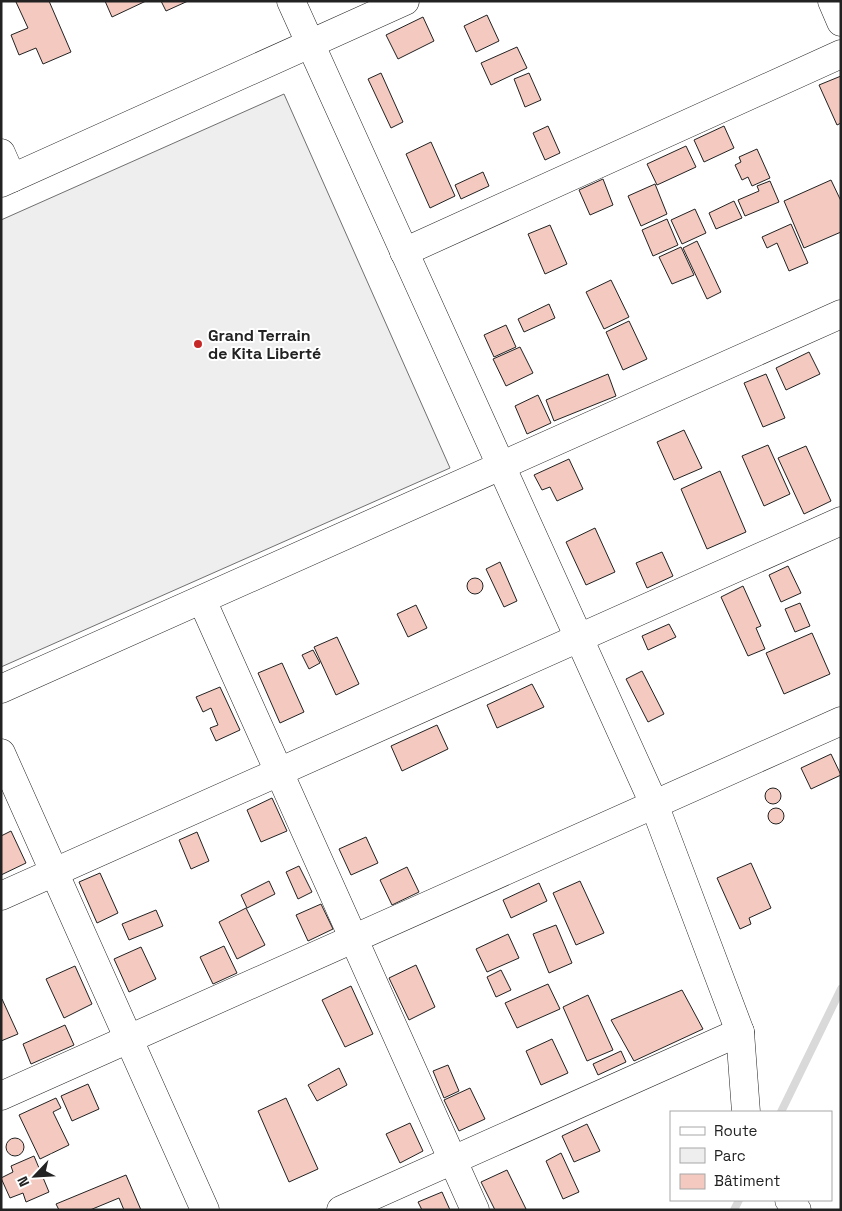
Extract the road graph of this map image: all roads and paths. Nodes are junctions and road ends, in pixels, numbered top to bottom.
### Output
1 (291, 1) edge
2 (405, 1) edge
3 (832, 1) edge
4 (841, 22) edge
5 (310, 44) junction
6 (841, 54) edge
7 (1, 153) edge
8 (7, 180) edge
9 (404, 252) junction
10 (841, 314) edge
11 (501, 466) junction
12 (841, 521) edge
13 (202, 600) junction
14 (578, 638) junction
15 (1, 690) edge
16 (841, 721) edge
17 (1, 753) edge
18 (279, 772) junction
19 (654, 804) junction
20 (54, 872) junction
21 (1, 896) edge
22 (354, 939) junction
23 (740, 1032) junction
24 (129, 1039) junction
25 (1, 1096) edge
26 (746, 1111) edge
27 (453, 1160) junction
28 (206, 1210) edge
29 (342, 1210) edge
30 (475, 1210) edge

1 - 5 street
2 - 5 street
3 - 4 street
5 - 8 street
5 - 9 street
6 - 9 street
7 - 8 street
9 - 11 street
10 - 11 street
11 - 13 street
11 - 14 street
12 - 14 street
13 - 15 street
13 - 18 street
14 - 18 street
14 - 19 street
16 - 19 street
17 - 20 street
18 - 20 street
18 - 22 street
19 - 22 street
19 - 23 street
20 - 21 street
20 - 24 street
22 - 24 street
22 - 27 street
23 - 26 street
23 - 27 street
24 - 25 street
24 - 28 street
27 - 29 street
27 - 30 street

